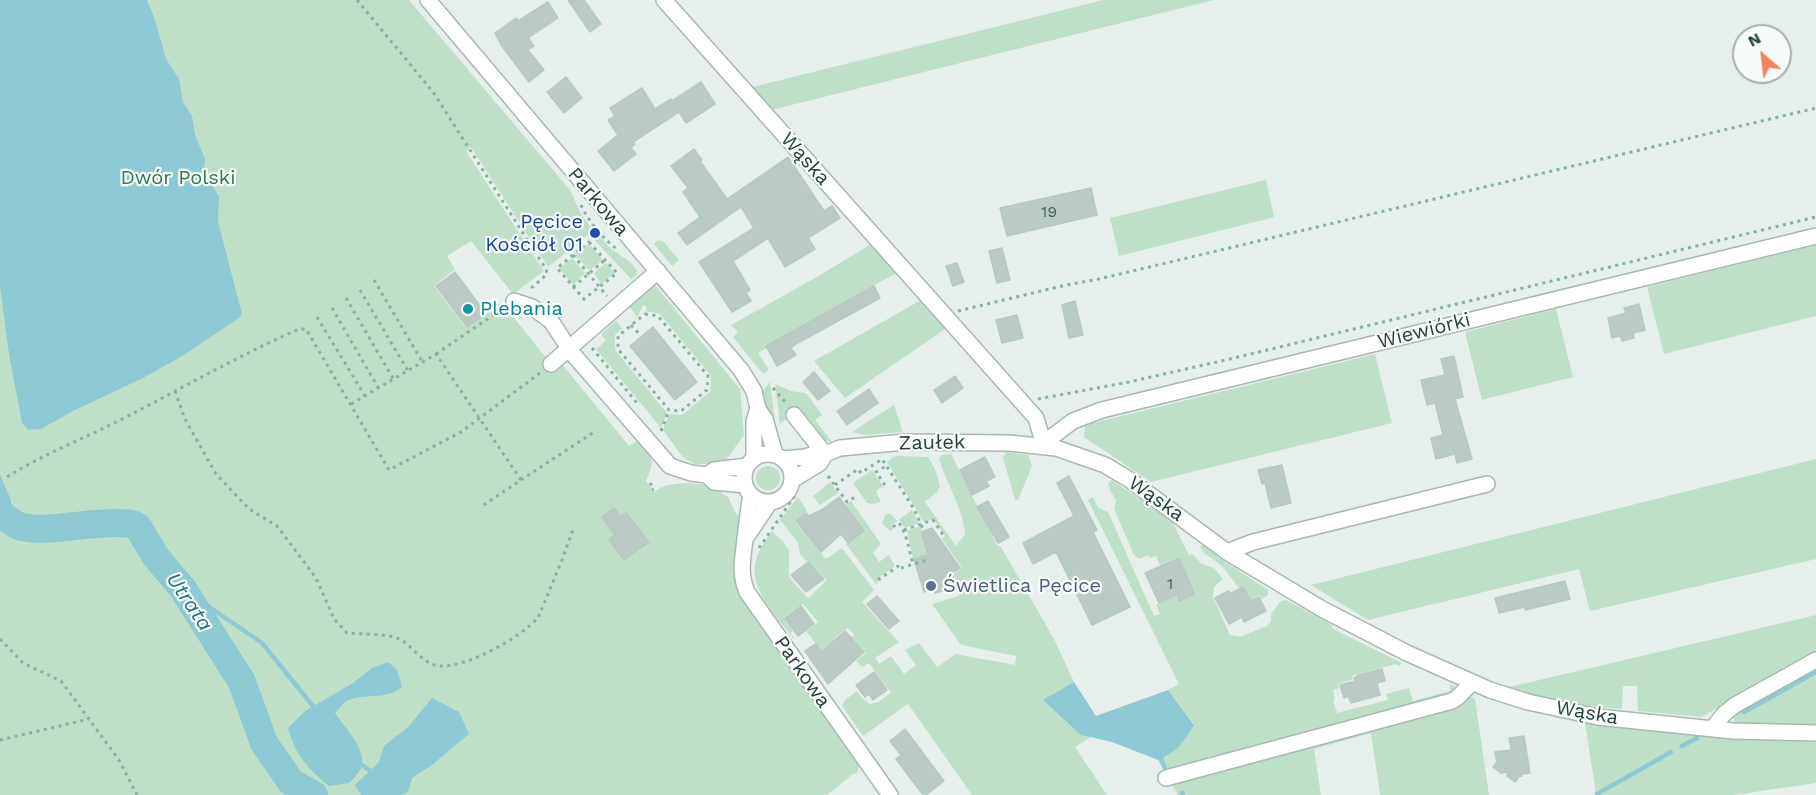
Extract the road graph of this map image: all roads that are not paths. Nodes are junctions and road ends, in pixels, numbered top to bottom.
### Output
1 (428, 0) edge
2 (664, 0) edge
3 (1816, 236) edge
4 (658, 271) junction
5 (514, 301) road end
6 (569, 348) junction
7 (551, 364) road end
8 (758, 409) junction
9 (794, 415) road end
10 (1041, 445) junction
11 (825, 454) junction
12 (780, 457) junction
13 (750, 462) junction
14 (707, 475) junction
15 (1487, 484) dead end
16 (796, 485) junction
17 (748, 490) junction
18 (770, 502) junction
19 (746, 539) junction
20 (1227, 552) junction
21 (1816, 660) edge
22 (1472, 683) junction
23 (1712, 729) junction
24 (1816, 734) edge
25 (1166, 778) dead end
26 (890, 795) edge

1 - 4 street, Parkowa
2 - 10 street, Wąska
3 - 10 street, Wiewiórki
4 - 6 street
4 - 8 street, Parkowa
5 - 6 street
6 - 7 street
6 - 14 street
8 - 12 street, Parkowa
8 - 13 street, Parkowa
9 - 11 street
10 - 11 street, Zaułek
10 - 20 street, Wąska
11 - 12 street, Zaułek
11 - 16 street, Zaułek
12 - 13 street
12 - 16 street
13 - 14 street
13 - 17 street
14 - 17 street
15 - 20 street
16 - 18 street
17 - 18 street
17 - 19 street, Parkowa
18 - 19 street, Parkowa
19 - 26 street, Parkowa
20 - 22 street, Wąska
21 - 23 street
22 - 23 street, Wąska
22 - 25 street
23 - 24 street, Wąska

